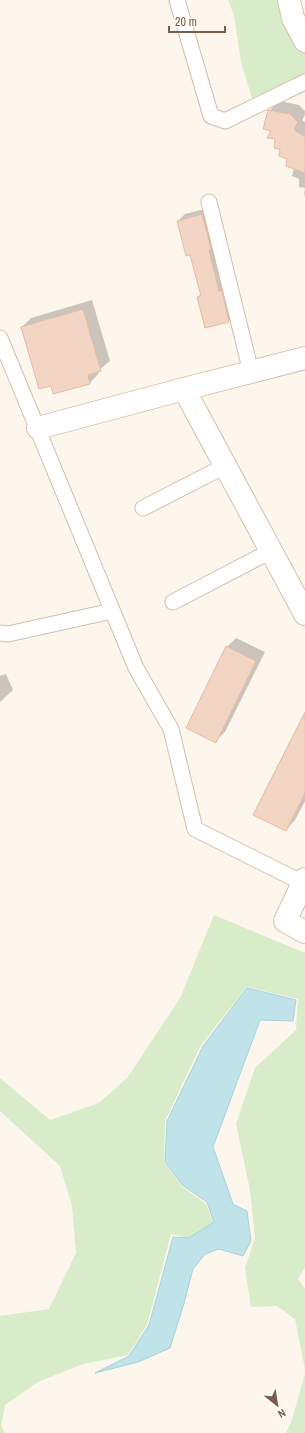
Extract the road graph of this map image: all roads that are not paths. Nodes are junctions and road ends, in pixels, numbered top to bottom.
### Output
1 (177, 0) edge
2 (289, 0) edge
3 (305, 41) edge
4 (305, 82) edge
5 (209, 202) dead end
6 (0, 338) edge
7 (305, 358) edge
8 (251, 372) junction
9 (184, 389) junction
10 (38, 428) junction
11 (225, 466) junction
12 (143, 508) dead end
13 (271, 551) junction
14 (173, 602) dead end
15 (112, 611) junction
16 (305, 614) edge
17 (0, 633) edge
18 (304, 881) edge
19 (305, 932) edge

1 - 4 street
2 - 3 street
5 - 8 street
6 - 10 street
7 - 8 street
8 - 9 street
9 - 10 street
9 - 11 street
10 - 15 street
11 - 12 street
11 - 13 street
13 - 14 street
13 - 16 street
15 - 17 street
15 - 18 street
18 - 19 street

